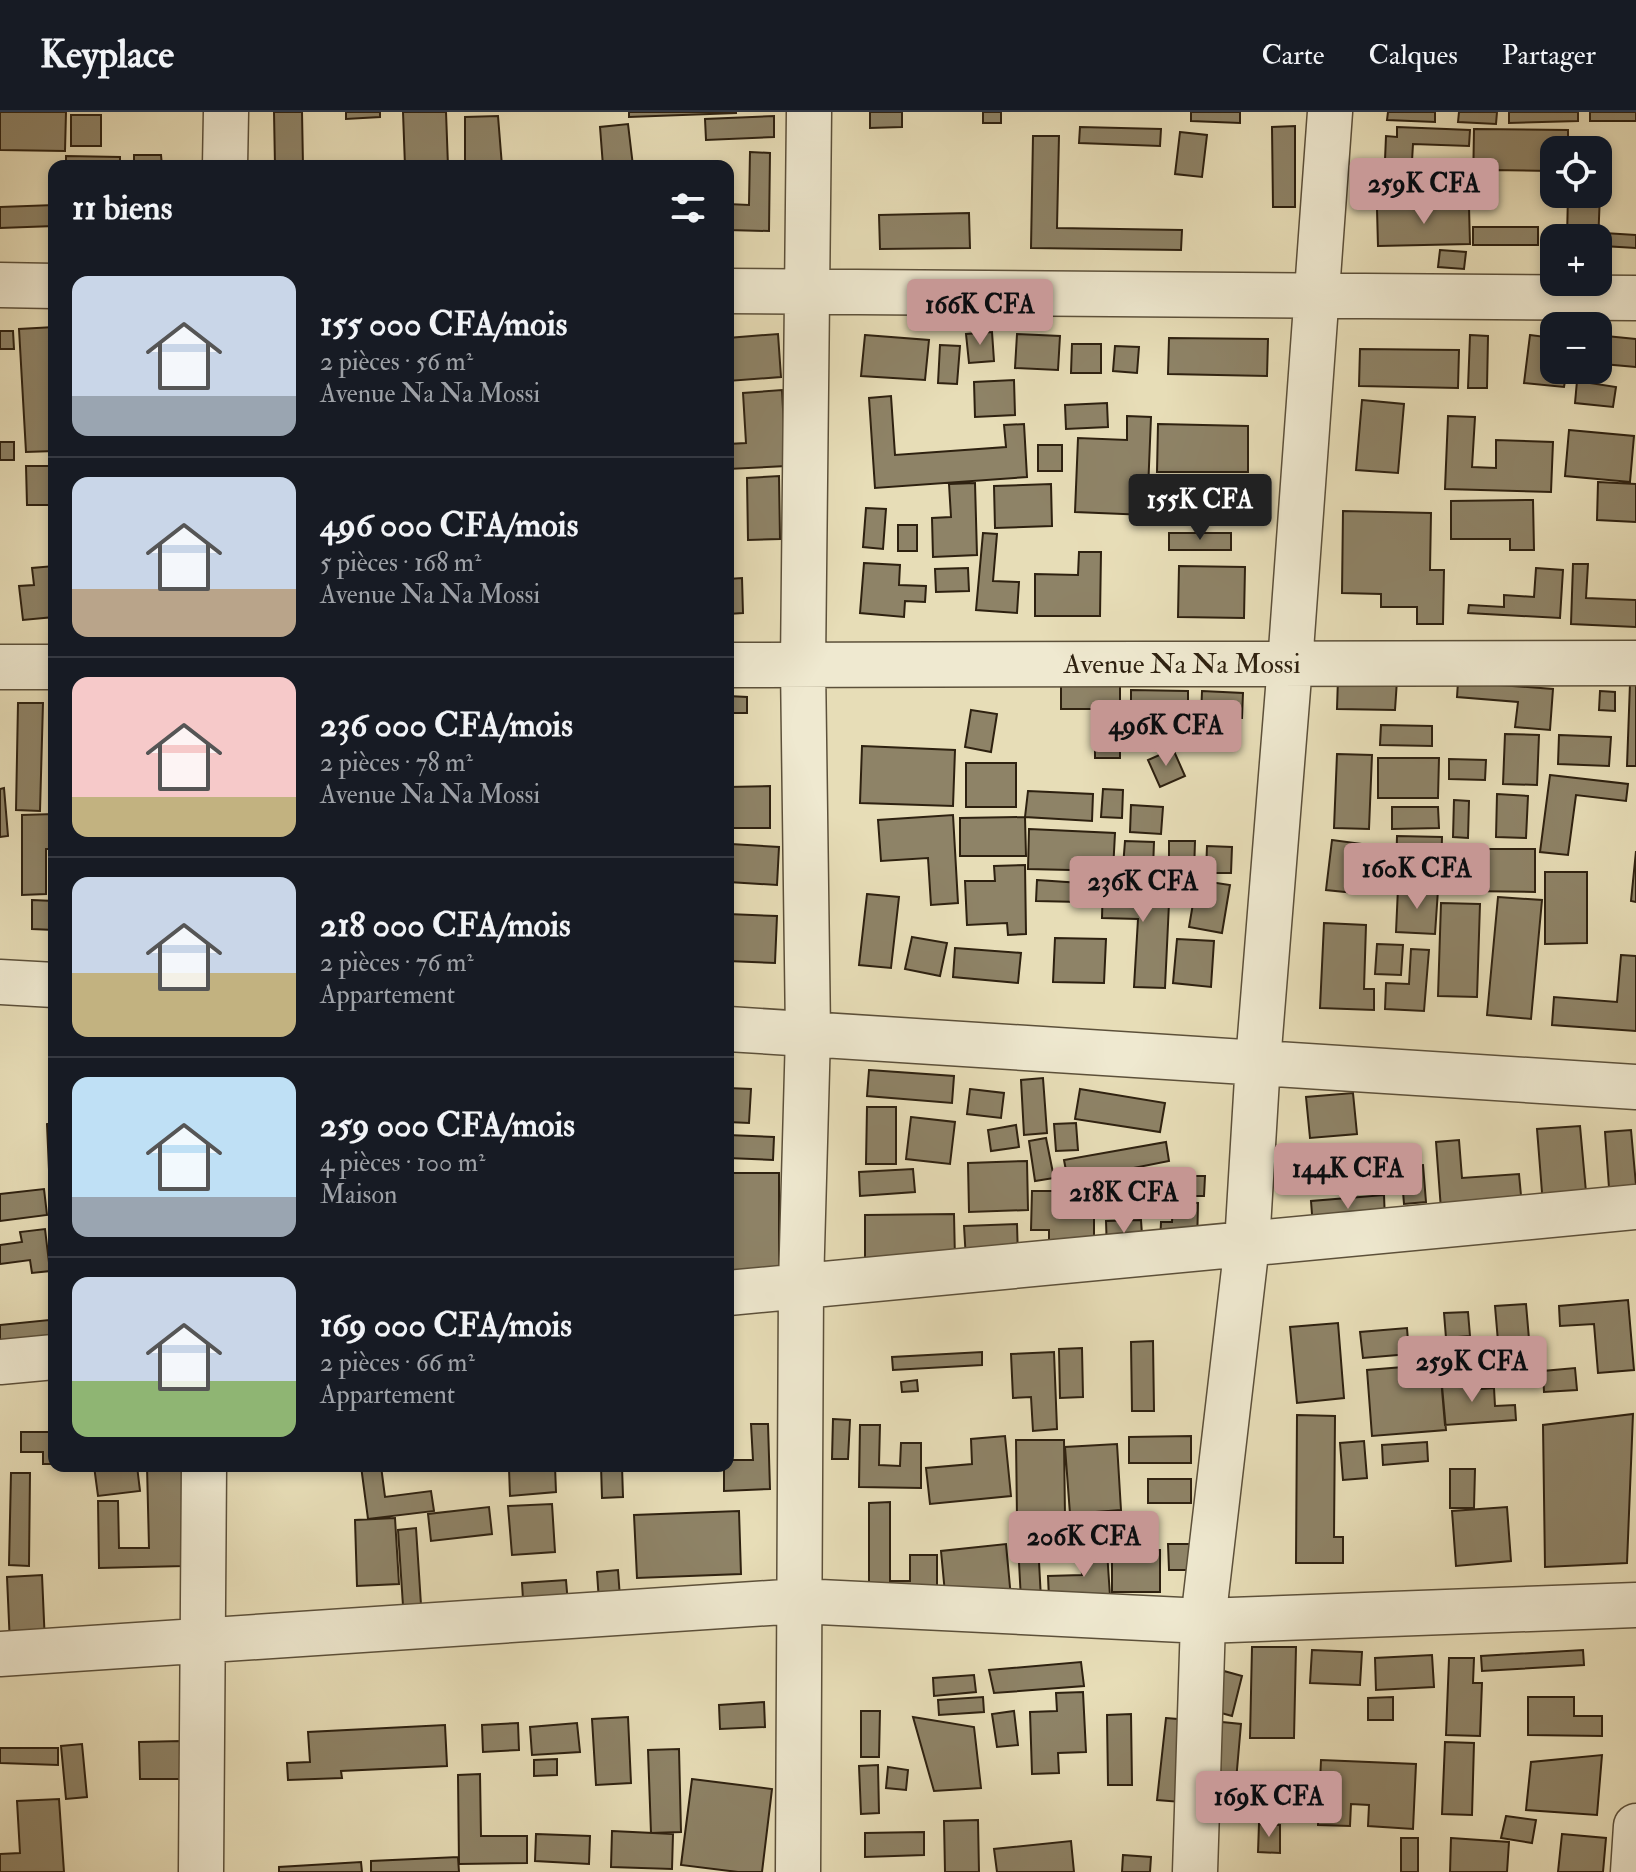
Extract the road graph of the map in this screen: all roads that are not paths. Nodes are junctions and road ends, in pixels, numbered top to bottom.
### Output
1 (226, 112) edge
2 (809, 112) edge
3 (1330, 112) edge
4 (225, 160) edge
5 (0, 285) edge
6 (48, 286) edge
7 (734, 291) edge
8 (806, 292) junction
9 (1317, 295) junction
10 (1636, 298) edge
11 (1636, 663) edge
12 (1290, 664) junction
13 (734, 665) edge
14 (803, 665) junction
15 (0, 667) edge
16 (48, 667) edge
17 (0, 982) edge
18 (48, 985) edge
19 (734, 1029) edge
20 (808, 1034) junction
21 (1258, 1062) junction
22 (1636, 1087) edge
23 (1636, 1207) edge
24 (1247, 1244) junction
25 (801, 1286) junction
26 (734, 1292) edge
27 (48, 1358) edge
28 (0, 1362) edge
29 (204, 1472) edge
30 (799, 1601) junction
31 (1636, 1605) edge
32 (1203, 1621) junction
33 (203, 1641) junction
34 (0, 1654) edge
35 (1636, 1826) edge
36 (201, 1872) edge
37 (798, 1872) edge
38 (1195, 1872) edge
39 (1633, 1872) edge

1 - 4 street
2 - 8 street
3 - 9 street
5 - 6 street
7 - 8 street
8 - 9 street
8 - 14 street
9 - 10 street
9 - 12 street
11 - 12 street, Avenue Na Na Mossi
12 - 14 street, Avenue Na Na Mossi
12 - 21 street
13 - 14 street, Avenue Na Na Mossi
14 - 20 street
15 - 16 street
17 - 18 street
19 - 20 street
20 - 21 street
20 - 25 street
21 - 22 street
21 - 24 street
23 - 24 street
24 - 25 street
24 - 32 street
25 - 26 street
25 - 30 street
27 - 28 street
29 - 33 street
30 - 32 street
30 - 33 street
30 - 37 street
31 - 32 street
32 - 38 street
33 - 34 street
33 - 36 street
35 - 39 street

